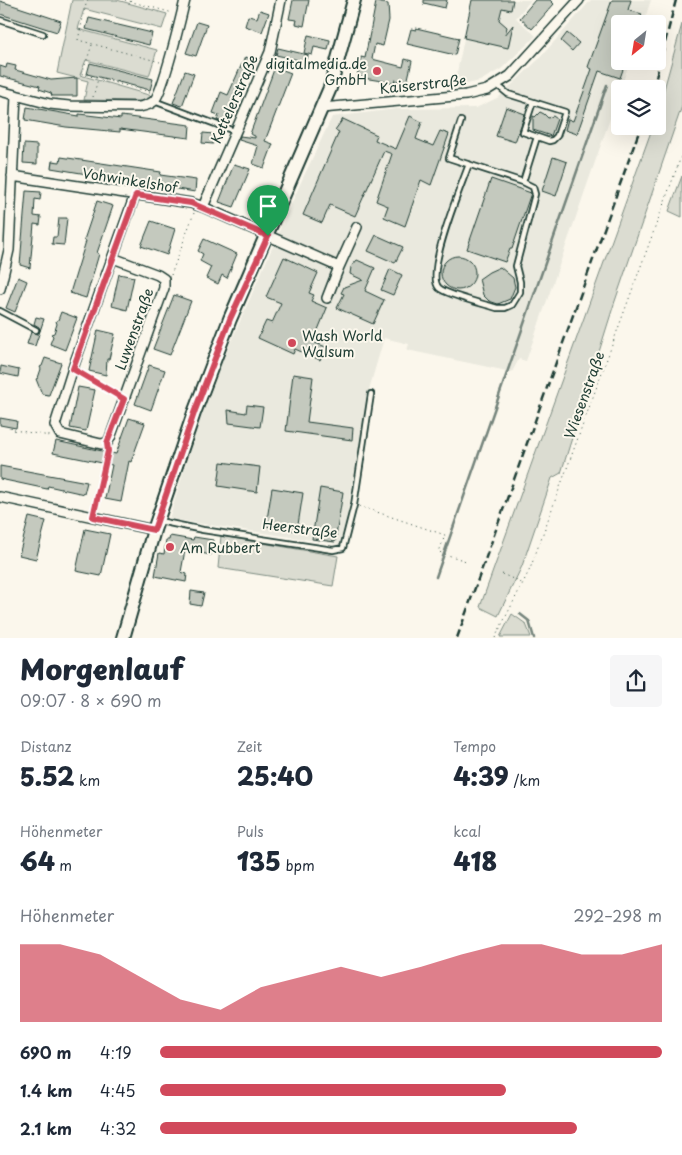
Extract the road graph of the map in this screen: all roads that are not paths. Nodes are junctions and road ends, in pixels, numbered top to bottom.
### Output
1 (185, 0) edge
2 (281, 0) edge
3 (354, 0) edge
4 (579, 0) edge
5 (0, 20) edge
6 (43, 34) dead end
7 (498, 85) junction
8 (0, 91) edge
9 (16, 95) junction
10 (156, 98) junction
11 (533, 102) junction
12 (322, 108) junction
13 (461, 121) dead end
14 (234, 131) junction
15 (537, 137) junction
16 (469, 164) junction
17 (12, 176) junction
18 (523, 182) junction
19 (136, 195) junction
20 (200, 206) junction
21 (357, 226) dead end
22 (0, 227) edge
23 (10, 230) junction
24 (268, 236) junction
25 (113, 258) junction
26 (339, 267) junction
27 (0, 289) edge
28 (327, 298) dead end
29 (0, 311) edge
30 (36, 330) dead end
31 (371, 394) dead end
32 (0, 497) edge
33 (156, 525) junction
34 (123, 638) edge

1 - 10 street
2 - 14 street, Kettelerstraße
3 - 12 main road
4 - 7 street, Kaiserstraße
5 - 6 lane
7 - 11 lane
7 - 12 street, Kaiserstraße
8 - 9 street
9 - 10 street
9 - 17 street
10 - 14 lane
11 - 15 lane
11 - 15 lane
12 - 24 main road
13 - 16 lane
14 - 20 street, Kettelerstraße
15 - 18 lane
16 - 18 lane
16 - 18 lane
17 - 19 street, Vohwinkelshof
17 - 23 street
19 - 20 street, Vohwinkelshof
19 - 25 street
20 - 24 street, Vohwinkelshof
21 - 26 street
22 - 23 street
23 - 27 street
24 - 26 street
24 - 33 main road
25 - 25 street, Luwenstraße
26 - 28 street
29 - 30 lane
31 - 33 lane, Heerstraße
32 - 33 street
33 - 34 main road

